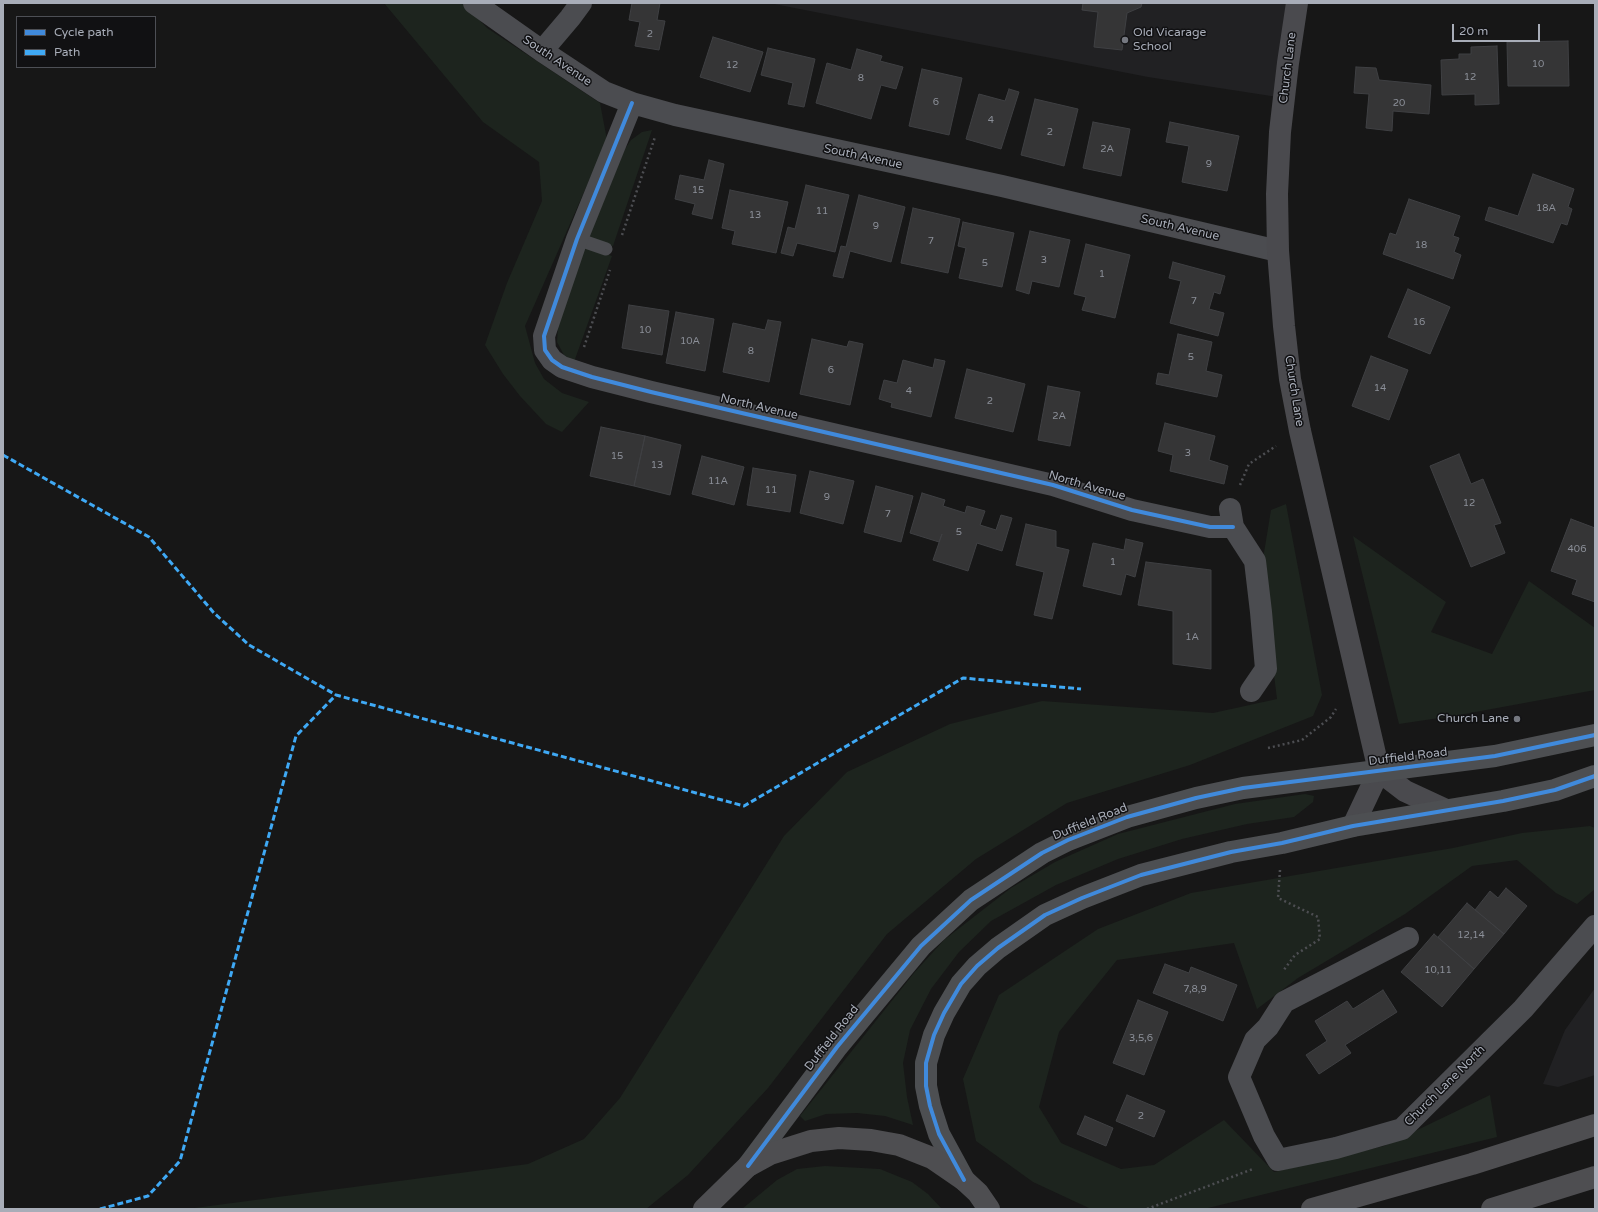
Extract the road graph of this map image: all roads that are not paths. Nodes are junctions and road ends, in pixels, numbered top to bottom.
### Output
1 (474, 3) edge
2 (581, 3) edge
3 (1297, 3) edge
4 (542, 51) junction
5 (632, 103) junction
6 (577, 239) junction
7 (606, 249) dead end
8 (1278, 251) junction
9 (1251, 691) dead end
10 (1595, 735) edge
11 (1379, 771) junction
12 (1595, 776) edge
13 (1446, 810) junction
14 (1353, 826) junction
15 (1595, 926) edge
16 (1408, 938) dead end
17 (1595, 1125) edge
18 (748, 1166) junction
19 (1595, 1177) edge
20 (964, 1180) junction
21 (990, 1208) edge
22 (704, 1209) edge
23 (1312, 1209) edge
24 (1492, 1209) edge

1 - 4 street, South Avenue
2 - 4 street
3 - 8 street, Church Lane
4 - 5 street, South Avenue
5 - 6 street, North Avenue
5 - 8 street, South Avenue
6 - 7 lane
6 - 9 street, North Avenue
8 - 11 street, Church Lane
10 - 11 main road, Duffield Road
11 - 13 street
11 - 14 street
11 - 18 main road, Duffield Road
12 - 13 main road
13 - 14 main road
14 - 20 main road
15 - 16 street, Church Lane North
17 - 23 highway
18 - 20 highway
18 - 22 highway
19 - 24 highway
20 - 21 highway

